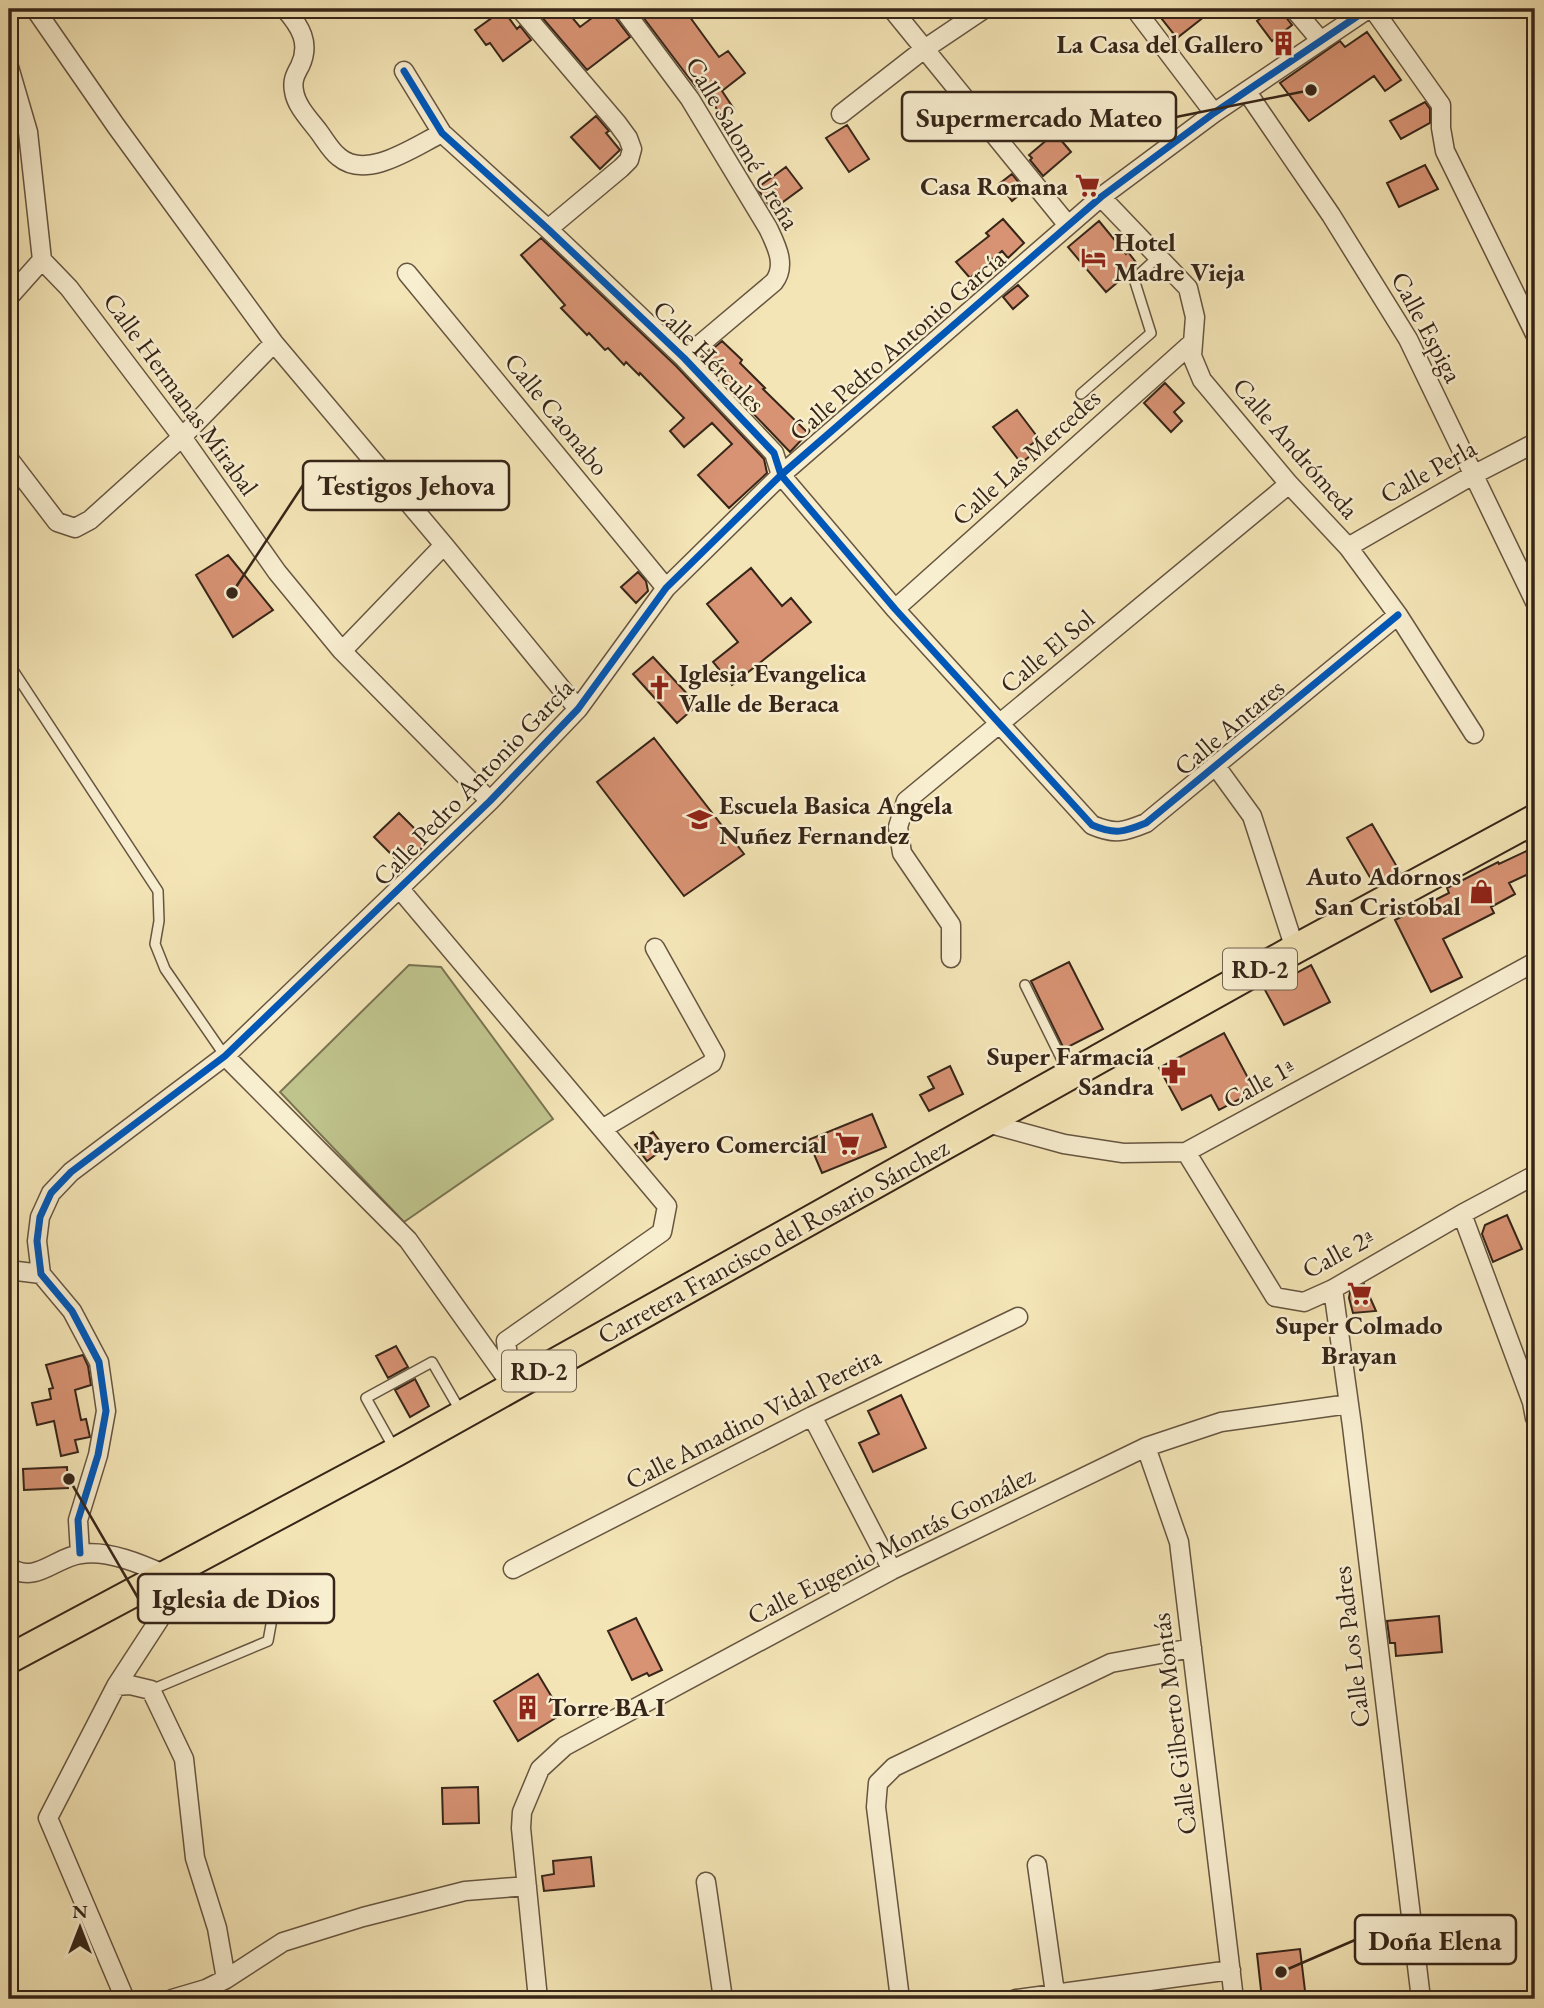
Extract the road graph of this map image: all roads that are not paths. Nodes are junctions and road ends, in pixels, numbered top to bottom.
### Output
1 (35, 9) edge
2 (285, 9) edge
3 (520, 9) edge
4 (623, 9) edge
5 (892, 9) edge
6 (984, 9) edge
7 (1135, 9) edge
8 (1294, 9) edge
9 (1370, 9) edge
10 (1321, 41) junction
11 (923, 50) junction
12 (9, 67) edge
13 (404, 71) dead end
14 (1247, 92) junction
15 (1214, 113) junction
16 (841, 114) dead end
17 (442, 133) junction
18 (1101, 197) junction
19 (1067, 224) junction
20 (548, 229) junction
21 (1158, 257) junction
22 (42, 260) junction
23 (407, 273) dead end
24 (9, 297) edge
25 (1535, 334) edge
26 (274, 343) junction
27 (1192, 343) junction
28 (684, 358) junction
29 (1081, 394) dead end
30 (182, 437) junction
31 (1535, 443) edge
32 (9, 459) edge
33 (781, 475) junction
34 (1473, 475) junction
35 (1289, 484) junction
36 (444, 545) junction
37 (1348, 547) junction
38 (666, 588) junction
39 (1535, 602) edge
40 (895, 609) junction
41 (1398, 615) junction
42 (342, 651) junction
43 (9, 664) edge
44 (578, 709) junction
45 (999, 725) junction
46 (1474, 734) dead end
47 (1215, 765) junction
48 (489, 801) junction
49 (1078, 812) joint
50 (1535, 819) edge
51 (399, 888) junction
52 (655, 948) dead end
53 (1296, 949) junction
54 (951, 958) dead end
55 (1535, 962) edge
56 (1025, 985) dead end
57 (225, 1056) junction
58 (1070, 1077) junction
59 (987, 1123) junction
60 (602, 1129) junction
61 (1186, 1152) junction
62 (1535, 1175) edge
63 (1462, 1214) junction
64 (9, 1270) edge
65 (41, 1274) junction
66 (1333, 1289) junction
67 (1018, 1317) dead end
68 (512, 1386) junction
69 (1349, 1404) junction
70 (463, 1414) junction
71 (812, 1416) junction
72 (1535, 1418) edge
73 (1146, 1447) junction
74 (396, 1451) junction
75 (80, 1553) junction
76 (9, 1567) edge
77 (513, 1569) dead end
78 (892, 1570) junction
79 (166, 1574) junction
80 (232, 1592) dead end
81 (1192, 1647) junction
82 (9, 1659) edge
83 (116, 1686) junction
84 (151, 1690) junction
85 (1037, 1865) dead end
86 (706, 1882) dead end
87 (527, 1886) junction
88 (1231, 1970) junction
89 (226, 1979) junction
90 (1055, 1993) junction
91 (125, 1999) edge
92 (172, 1999) edge
93 (538, 1999) edge
94 (723, 1999) edge
95 (900, 1999) edge
96 (1016, 1999) edge
97 (1234, 1999) edge
98 (1421, 1999) edge

1 - 26 street
2 - 17 street
3 - 20 street
4 - 28 street, Calle Salomé Ureña
5 - 11 street
6 - 11 street
7 - 15 street
8 - 10 street
9 - 10 street, Calle Pedro Antonio García
9 - 25 street
10 - 14 street, Calle Pedro Antonio García
11 - 16 street
11 - 19 street
12 - 22 street
13 - 17 street, Calle Hércules
14 - 15 street, Calle Pedro Antonio García
14 - 34 street, Calle Espiga
15 - 18 street, Calle Pedro Antonio García
17 - 20 street, Calle Hércules
18 - 19 street, Calle Pedro Antonio García
18 - 21 street, Calle Andrómeda
19 - 33 street, Calle Pedro Antonio García
20 - 28 street, Calle Hércules
21 - 27 street, Calle Andrómeda
21 - 29 lane
22 - 24 street
22 - 30 street, Calle Hermanas Mirabal
23 - 38 street, Calle Caonabo
26 - 30 street
26 - 36 street
27 - 35 street, Calle Andrómeda
27 - 40 street, Calle Las Mercedes
28 - 33 street, Calle Hércules
30 - 32 street
30 - 42 street, Calle Hermanas Mirabal
31 - 34 street, Calle Perla
33 - 38 street, Calle Pedro Antonio García
33 - 40 street, Calle Hércules
34 - 37 street, Calle Perla
34 - 39 street, Calle Espiga
35 - 37 street, Calle Andrómeda
35 - 45 street, Calle El Sol
36 - 42 street
36 - 44 street
37 - 41 street, Calle Andrómeda
38 - 44 street, Calle Pedro Antonio García
40 - 45 street, Calle Hércules
41 - 46 street, Calle Andrómeda
41 - 47 street, Calle Antares
42 - 48 street, Calle Hermanas Mirabal
43 - 57 lane
44 - 48 street, Calle Pedro Antonio García
45 - 49 street, Calle Hércules
45 - 54 street, Calle El Sol
47 - 49 street, Calle Antares
47 - 53 street
48 - 51 street, Calle Pedro Antonio García
50 - 53 main road, Carretera Francisco del Rosario Sánchez / RD-2
51 - 57 street, Calle Pedro Antonio García
51 - 60 street
52 - 60 street
53 - 58 main road, Carretera Francisco del Rosario Sánchez / RD-2
55 - 61 street, Calle 1ª
56 - 58 lane
57 - 65 street, Calle Pedro Antonio García
57 - 68 street
58 - 59 main road, Carretera Francisco del Rosario Sánchez / RD-2
59 - 61 street, Calle 1ª
59 - 68 main road, Carretera Francisco del Rosario Sánchez / RD-2
60 - 68 street
61 - 66 street, Calle 2ª
62 - 63 street, Calle 2ª
63 - 66 street, Calle 2ª
63 - 72 street
64 - 65 street
65 - 75 street
66 - 69 street, Calle Los Padres
67 - 71 street, Calle Amadino Vidal Pereira
68 - 70 main road, Carretera Francisco del Rosario Sánchez / RD-2
69 - 73 street, Calle Eugenio Montás González
69 - 98 street, Calle Los Padres
70 - 74 main road, Carretera Francisco del Rosario Sánchez / RD-2
70 - 74 lane
71 - 77 street, Calle Amadino Vidal Pereira
71 - 78 street
73 - 78 street, Calle Eugenio Montás González
73 - 81 street, Calle Gilberto Montás
74 - 79 main road, Carretera Francisco del Rosario Sánchez / RD-2
75 - 76 street
75 - 79 street
78 - 87 street, Calle Eugenio Montás González
79 - 82 main road, Carretera Francisco del Rosario Sánchez / RD-2
79 - 83 street
80 - 84 lane
81 - 88 street, Calle Gilberto Montás
81 - 95 street
83 - 84 street
83 - 91 street
84 - 89 street
85 - 90 street
86 - 94 street
87 - 89 street
87 - 93 street, Calle Eugenio Montás González
88 - 90 street
88 - 97 street, Calle Gilberto Montás
89 - 92 street
90 - 96 street

